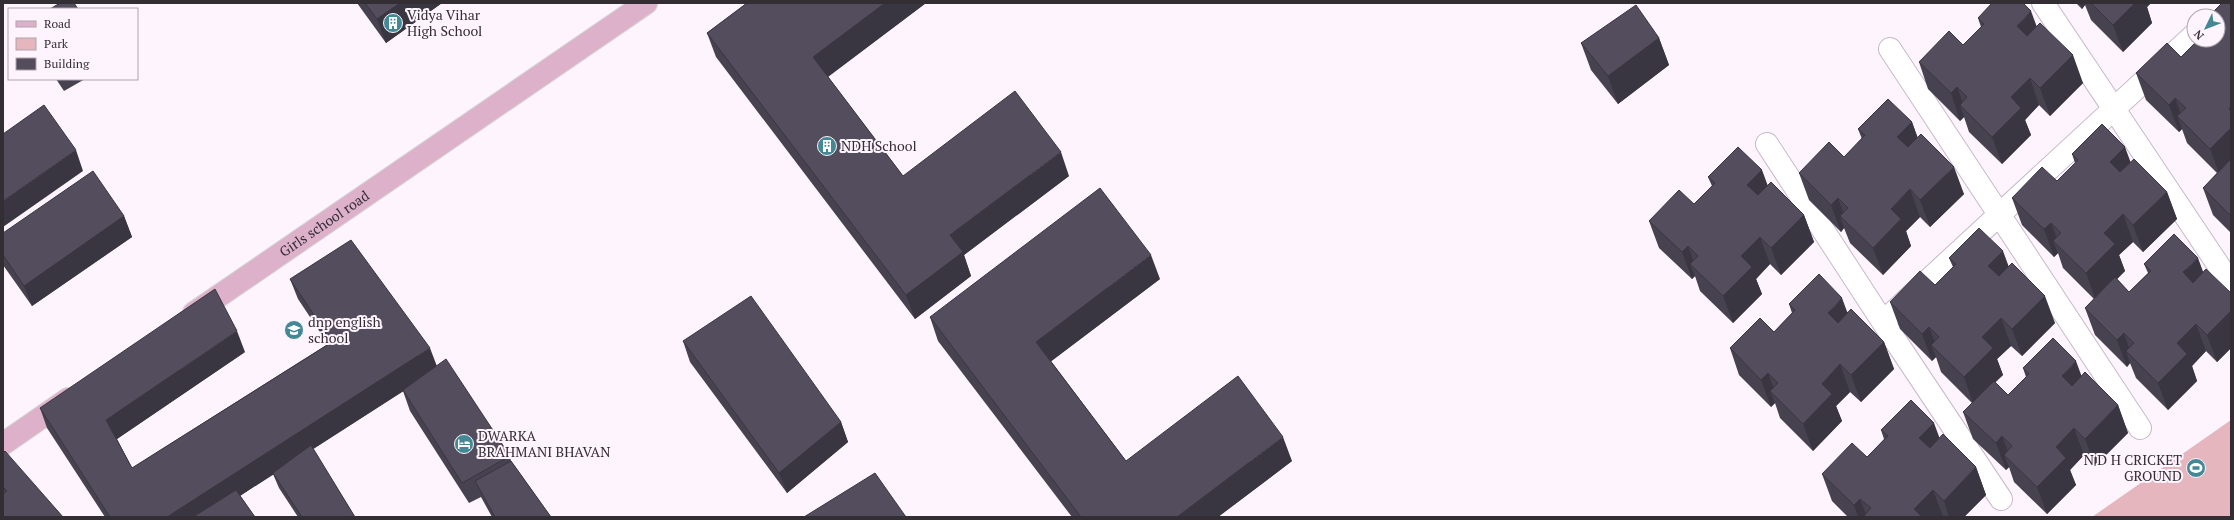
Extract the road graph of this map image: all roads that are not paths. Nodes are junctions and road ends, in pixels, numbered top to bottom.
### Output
1 (646, 3) edge
2 (2043, 3) edge
3 (2186, 42) edge
4 (1890, 49) dead end
5 (2114, 109) junction
6 (1767, 144) dead end
7 (2000, 214) junction
8 (2231, 284) edge
9 (1883, 322) junction
10 (178, 324) edge
11 (87, 386) edge
12 (2140, 428) dead end
13 (3, 444) edge
14 (2001, 499) dead end

1 - 10 main road, Girls school road
2 - 5 street
3 - 5 street
4 - 7 street
5 - 7 street
5 - 8 street
6 - 9 street
7 - 9 street
7 - 12 street
9 - 14 street
11 - 13 main road

